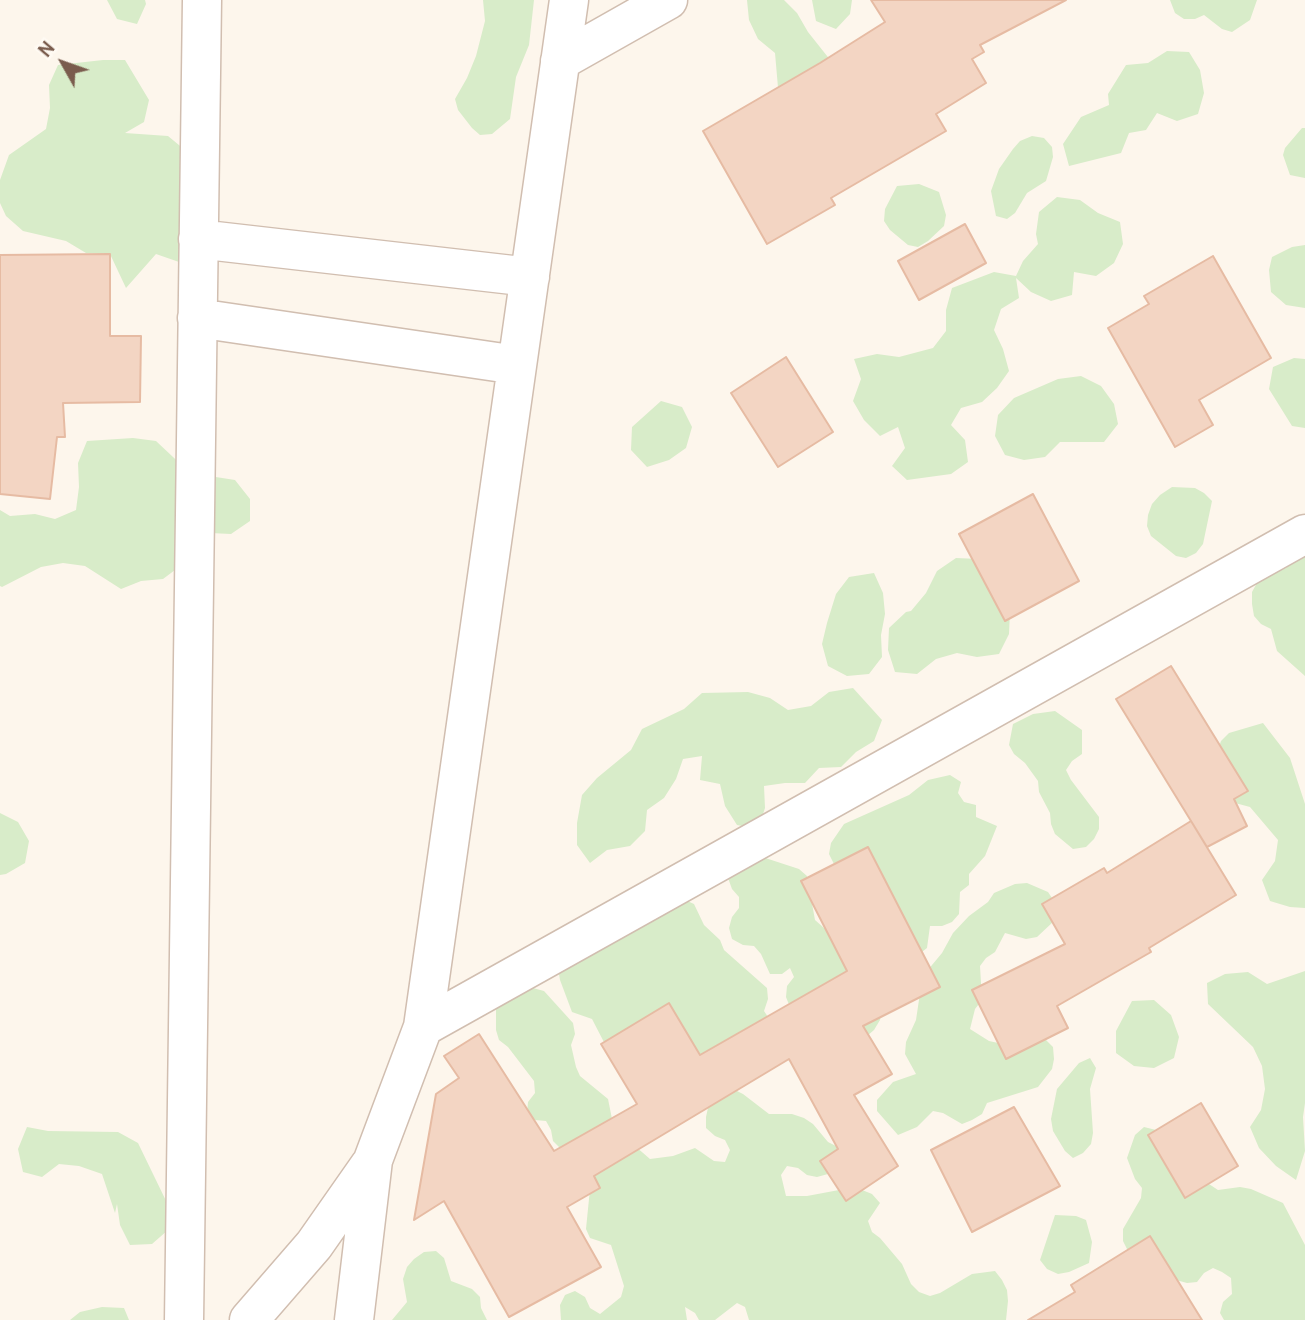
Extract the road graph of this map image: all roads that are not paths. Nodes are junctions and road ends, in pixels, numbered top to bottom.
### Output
1 (202, 0) edge
2 (569, 0) edge
3 (668, 0) edge
4 (559, 61) junction
5 (198, 239) junction
6 (530, 277) junction
7 (197, 318) junction
8 (517, 365) junction
9 (1305, 534) edge
10 (423, 1027) junction
11 (373, 1160) junction
12 (184, 1320) edge
13 (249, 1320) edge
14 (354, 1320) edge

1 - 5 street
2 - 4 street
3 - 4 street
4 - 6 street
5 - 6 street
5 - 7 street
6 - 8 street
7 - 8 street
7 - 12 street
8 - 10 street
9 - 10 street
10 - 11 street
11 - 13 street
11 - 14 street

